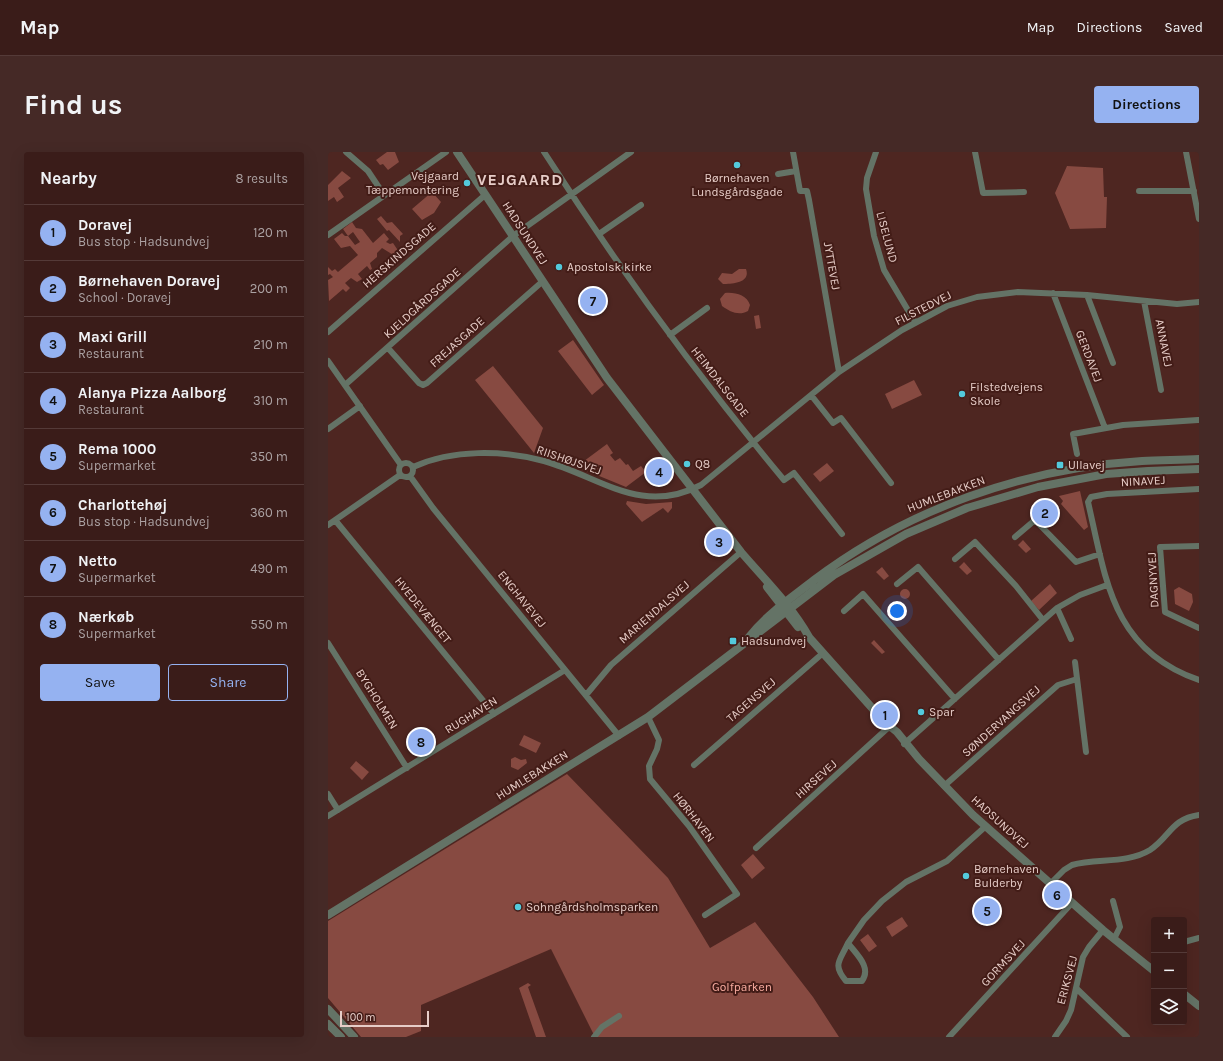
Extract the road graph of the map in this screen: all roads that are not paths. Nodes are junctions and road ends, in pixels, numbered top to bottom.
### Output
1 (346, 152) edge
2 (446, 152) edge
3 (457, 152) edge
4 (544, 152) edge
5 (631, 152) edge
6 (793, 152) edge
7 (876, 152) edge
8 (975, 152) edge
9 (1186, 152) edge
10 (796, 171) junction
11 (778, 174) dead end
12 (1139, 191) dead end
13 (1194, 191) junction
14 (1024, 192) dead end
15 (571, 194) junction
16 (384, 195) junction
17 (485, 195) junction
18 (640, 205) dead end
19 (1199, 219) edge
20 (599, 234) junction
21 (328, 235) edge
22 (513, 236) junction
23 (542, 281) junction
24 (1053, 293) junction
25 (1087, 295) junction
26 (1144, 301) junction
27 (1199, 302) edge
28 (707, 308) dead end
29 (915, 322) junction
30 (328, 332) edge
31 (670, 334) junction
32 (388, 348) junction
33 (328, 361) edge
34 (1113, 363) dead end
35 (330, 369) edge
36 (839, 372) junction
37 (345, 385) junction
38 (1161, 390) dead end
39 (811, 394) junction
40 (360, 406) junction
41 (1198, 420) dead end
42 (1105, 428) junction
43 (328, 429) edge
44 (753, 442) junction
45 (1077, 454) dead end
46 (1199, 459) edge
47 (401, 465) junction
48 (412, 467) junction
49 (1199, 469) edge
50 (400, 475) junction
51 (410, 476) junction
52 (891, 483) dead end
53 (692, 489) junction
54 (1199, 489) edge
55 (335, 520) junction
56 (328, 525) edge
57 (842, 534) dead end
58 (1015, 537) dead end
59 (1199, 546) edge
60 (741, 552) junction
61 (1100, 554) junction
62 (955, 559) dead end
63 (898, 584) dead end
64 (1107, 585) junction
65 (786, 607) junction
66 (1057, 608) junction
67 (844, 611) dead end
68 (1043, 620) junction
69 (1199, 628) edge
70 (1071, 639) dead end
71 (328, 643) edge
72 (823, 653) junction
73 (999, 660) junction
74 (1075, 662) dead end
75 (565, 670) junction
76 (1077, 680) junction
77 (1199, 680) edge
78 (586, 695) junction
79 (955, 699) junction
80 (494, 714) junction
81 (648, 717) junction
82 (889, 726) junction
83 (619, 736) junction
84 (906, 745) junction
85 (1086, 752) dead end
86 (694, 765) dead end
87 (407, 768) junction
88 (944, 786) junction
89 (328, 794) edge
90 (338, 810) junction
91 (328, 816) edge
92 (1199, 816) edge
93 (986, 826) junction
94 (756, 848) dead end
95 (1050, 884) junction
96 (1113, 901) dead end
97 (1072, 903) junction
98 (328, 915) edge
99 (705, 916) dead end
100 (1103, 930) junction
101 (1199, 938) edge
102 (1114, 939) junction
103 (1187, 941) edge
104 (848, 943) junction
105 (1151, 968) edge
106 (1076, 988) junction
107 (1187, 996) edge
108 (1199, 1006) edge
109 (328, 1009) edge
110 (619, 1016) dead end
111 (328, 1024) edge
112 (341, 1037) edge
113 (354, 1037) edge
114 (594, 1037) edge
115 (949, 1037) edge
116 (1055, 1037) edge
117 (1127, 1037) edge

1 - 16 street
2 - 16 street
3 - 17 street, HADSUNDVEJ
4 - 15 street, HEIMDALSGADE
5 - 15 street, KJELDGÅRDSGADE
6 - 10 street, JYTTEVEJ
7 - 29 street, LISELUND
8 - 14 street
9 - 13 street
10 - 11 street
10 - 36 street, JYTTEVEJ
12 - 13 street
13 - 19 street
15 - 20 street, HEIMDALSGADE
15 - 22 street, KJELDGÅRDSGADE
16 - 21 street
17 - 22 street, HADSUNDVEJ
17 - 30 street, HERSKINDSGADE
18 - 20 street
20 - 31 street, HEIMDALSGADE
22 - 23 street, HADSUNDVEJ
22 - 32 street, KJELDGÅRDSGADE
23 - 32 street, FREJASGADE
23 - 53 street, HADSUNDVEJ
24 - 25 street, FILSTEDVEJ
24 - 29 street, FILSTEDVEJ
24 - 42 street, GERDAVEJ
25 - 26 street, FILSTEDVEJ
25 - 34 street
26 - 27 street, FILSTEDVEJ
26 - 38 street, ANNAVEJ
28 - 31 street
29 - 36 street, FILSTEDVEJ
31 - 44 street, HEIMDALSGADE
32 - 37 street, KJELDGÅRDSGADE
33 - 35 street
35 - 37 street
36 - 39 street, FILSTEDVEJ
37 - 40 street
39 - 44 street, FILSTEDVEJ
39 - 52 street
40 - 43 street
40 - 47 street
41 - 42 street
42 - 45 street
44 - 53 street, FILSTEDVEJ
44 - 57 street, HEIMDALSGADE
46 - 65 street, HUMLEBAKKEN
47 - 48 street
47 - 50 street
48 - 51 street
48 - 53 street, RIISHØJSVEJ
49 - 65 street, HUMLEBAKKEN
50 - 51 street
50 - 55 street
51 - 75 street, ENGHAVEVEJ
53 - 60 street, HADSUNDVEJ
54 - 61 street, NINAVEJ
55 - 56 street
55 - 80 street, HVEDEVÆNGET
58 - 61 street
59 - 69 street, DAGNYVEJ
60 - 65 street, HADSUNDVEJ
60 - 78 street, MARIENDALSVEJ
61 - 64 street
62 - 68 street
63 - 73 street
64 - 66 street
64 - 77 street
65 - 72 street, HADSUNDVEJ
65 - 81 street, HUMLEBAKKEN
66 - 68 street
66 - 70 street
67 - 79 street
68 - 73 street
71 - 87 street, BYGHOLMEN
72 - 82 street, HADSUNDVEJ
72 - 86 street, TAGENSVEJ
73 - 79 street
74 - 76 street
75 - 78 street, ENGHAVEVEJ
75 - 80 street, RUGHAVEN
76 - 85 street
76 - 88 street, SØNDERVANGSVEJ
78 - 83 street, ENGHAVEVEJ
79 - 84 street
80 - 87 street, RUGHAVEN
81 - 83 street, HUMLEBAKKEN
81 - 99 street, HØRHAVEN
82 - 84 street, HADSUNDVEJ
82 - 94 street, HIRSEVEJ
83 - 98 street, HUMLEBAKKEN
84 - 88 street, HADSUNDVEJ
87 - 90 street, RUGHAVEN
88 - 93 street, HADSUNDVEJ
89 - 90 street
90 - 91 street, RUGHAVEN
92 - 95 street
93 - 95 street, HADSUNDVEJ
93 - 104 street
95 - 97 street, HADSUNDVEJ
96 - 102 street
97 - 100 street, HADSUNDVEJ
97 - 115 street, GORMSVEJ
100 - 102 street, HADSUNDVEJ
100 - 106 street, ERIKSVEJ
101 - 103 street
102 - 105 street, HADSUNDVEJ
104 - 104 street
106 - 116 street, ERIKSVEJ
106 - 117 street
107 - 108 street
109 - 113 street
110 - 114 street
111 - 112 street

